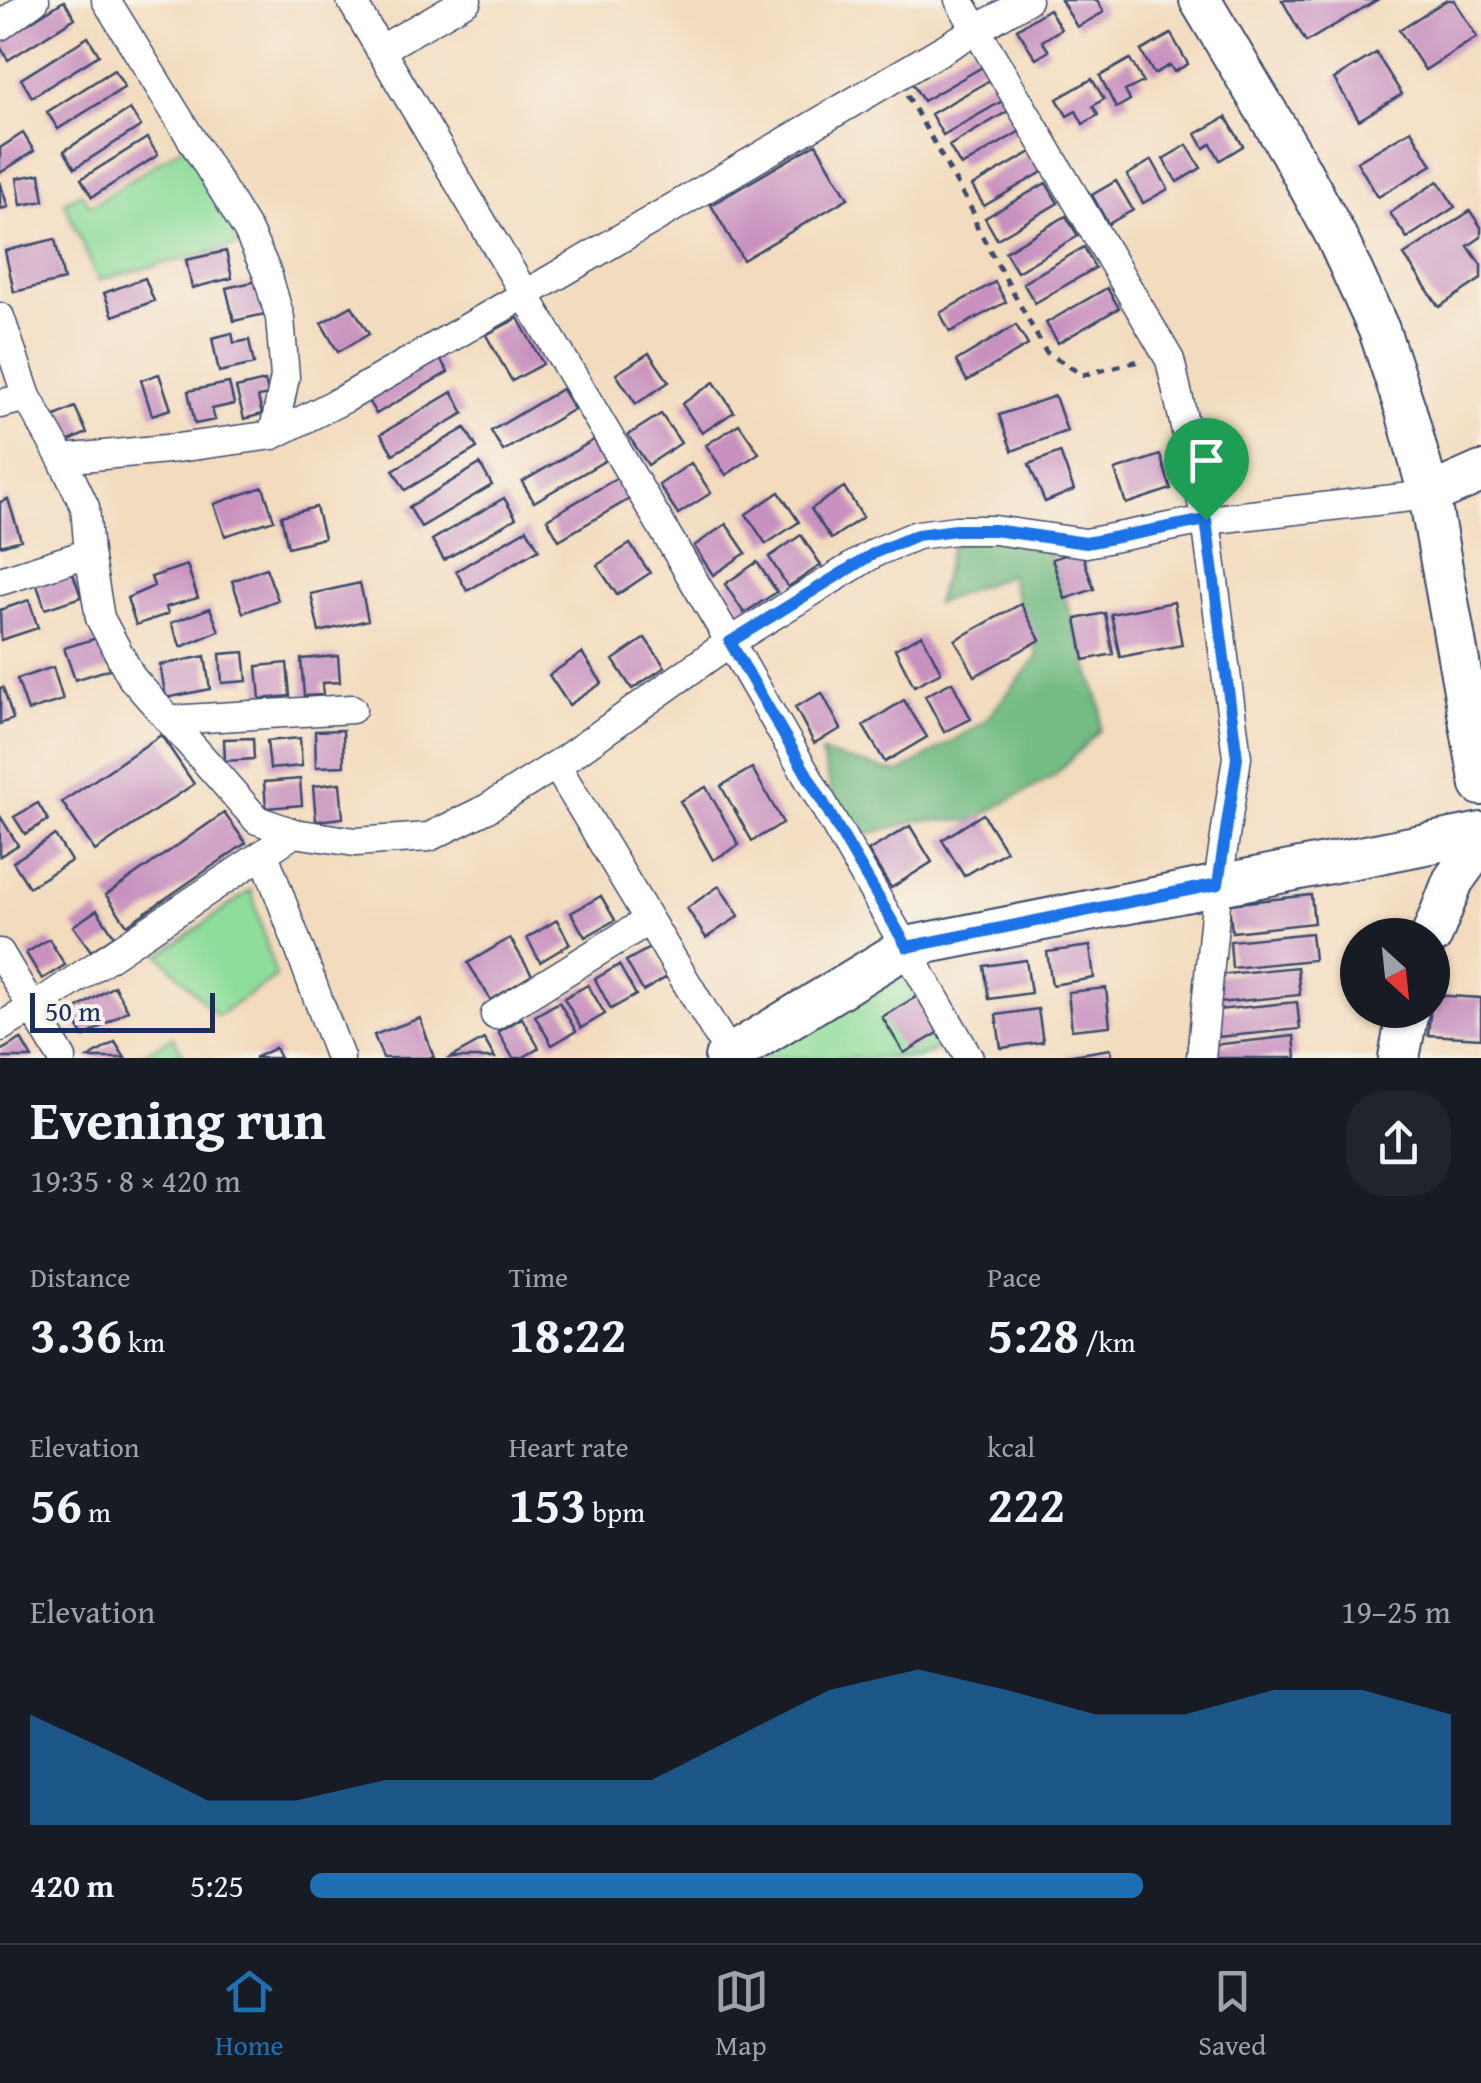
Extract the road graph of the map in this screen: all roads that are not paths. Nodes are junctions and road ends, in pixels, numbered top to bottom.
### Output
1 (35, 0) edge
2 (106, 0) edge
3 (351, 0) edge
4 (467, 0) edge
5 (959, 0) edge
6 (1027, 0) edge
7 (1200, 0) edge
8 (0, 26) edge
9 (976, 29) junction
10 (380, 50) junction
11 (524, 295) junction
12 (0, 317) edge
13 (14, 400) edge
14 (273, 435) junction
15 (62, 459) junction
16 (1481, 472) edge
17 (1429, 495) junction
18 (1206, 520) junction
19 (89, 553) junction
20 (0, 581) edge
21 (730, 642) junction
22 (352, 709) dead end
23 (170, 720) junction
24 (556, 764) junction
25 (1481, 786) edge
26 (1481, 832) edge
27 (294, 833) junction
28 (1481, 842) edge
29 (264, 854) junction
30 (1218, 884) junction
31 (1439, 918) edge
32 (649, 920) junction
33 (907, 947) junction
34 (0, 952) edge
35 (33, 1008) junction
36 (494, 1016) dead end
37 (0, 1027) edge
38 (1405, 1028) edge
39 (735, 1055) edge
40 (62, 1058) edge
41 (340, 1058) edge
42 (970, 1058) edge
43 (1201, 1058) edge
44 (1399, 1058) edge

1 - 8 street
2 - 14 street
3 - 10 street
4 - 10 street
5 - 9 street
6 - 9 street
7 - 17 street
9 - 11 street
9 - 18 street
10 - 11 street
11 - 14 street
11 - 21 street
12 - 13 street
13 - 15 street
14 - 15 street
15 - 19 street
16 - 17 street
17 - 18 street
17 - 25 street
18 - 21 street
18 - 30 street
19 - 20 street
19 - 23 street
21 - 24 street
21 - 33 street
22 - 23 street
23 - 27 street
24 - 27 street
24 - 32 street
26 - 30 street
27 - 29 street
28 - 31 street
29 - 35 street
29 - 41 street
30 - 33 street
30 - 43 street
32 - 36 street
32 - 39 street
33 - 39 street
33 - 42 street
34 - 35 street
35 - 37 street
35 - 40 street
38 - 44 street

